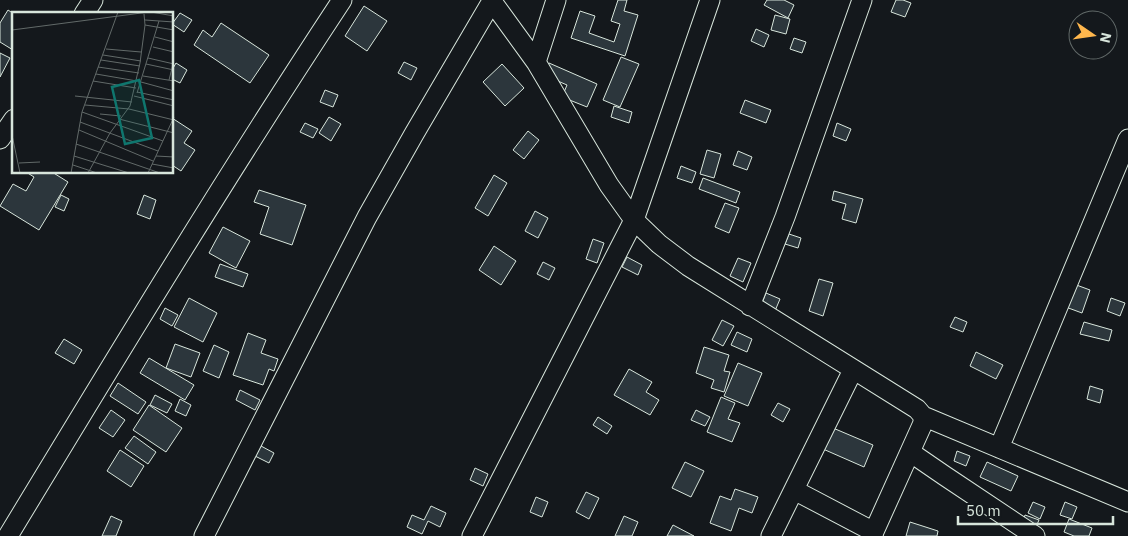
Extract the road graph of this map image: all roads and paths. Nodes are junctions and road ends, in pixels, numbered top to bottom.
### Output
1 (93, 0) edge
2 (342, 0) edge
3 (492, 0) edge
4 (556, 0) edge
5 (710, 0) edge
6 (862, 0) edge
7 (85, 12) edge
8 (536, 62) junction
9 (12, 121) edge
10 (0, 139) edge
11 (1128, 139) edge
12 (634, 220) junction
13 (750, 306) junction
14 (853, 370) junction
15 (923, 416) junction
16 (999, 448) junction
17 (910, 452) junction
18 (794, 490) junction
19 (1126, 496) edge
20 (873, 534) edge
21 (8, 536) edge
22 (204, 536) edge
23 (472, 536) edge
24 (771, 536) edge
25 (1035, 536) edge

1 - 7 street
2 - 21 street
3 - 8 street
3 - 22 street
4 - 8 street
5 - 12 street
6 - 13 street
8 - 12 street
9 - 10 street
11 - 16 street
12 - 13 street
12 - 23 street
13 - 14 street
14 - 15 street
14 - 18 street
15 - 16 street
15 - 17 street
16 - 19 street
17 - 20 street
17 - 25 street
18 - 20 street
18 - 24 street

